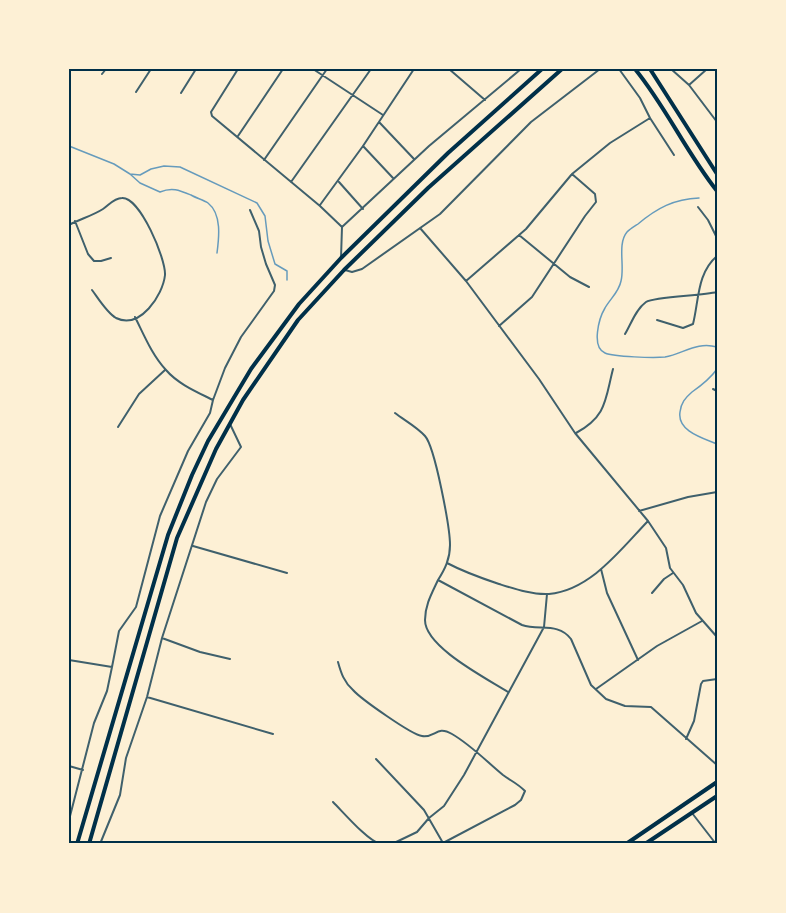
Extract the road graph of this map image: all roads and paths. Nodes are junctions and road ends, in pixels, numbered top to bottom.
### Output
1 (106, 69) edge
2 (151, 69) edge
3 (196, 69) edge
4 (231, 69) edge
5 (238, 69) edge
6 (283, 69) edge
7 (313, 69) edge
8 (327, 69) edge
9 (370, 69) edge
10 (414, 69) edge
11 (449, 69) edge
12 (521, 69) edge
13 (542, 69) edge
14 (562, 69) edge
15 (600, 69) edge
16 (619, 69) edge
17 (635, 69) edge
18 (650, 69) edge
19 (671, 69) edge
20 (707, 69) edge
21 (236, 73) junction
22 (102, 75) dead end
23 (322, 75) junction
24 (689, 85) junction
25 (136, 92) dead end
26 (181, 93) dead end
27 (353, 95) junction
28 (486, 99) junction
29 (383, 115) junction
30 (650, 118) junction
31 (378, 122) junction
32 (717, 122) edge
33 (237, 137) junction
34 (363, 146) junction
35 (674, 155) dead end
36 (414, 159) junction
37 (264, 160) junction
38 (572, 174) junction
39 (717, 174) edge
40 (393, 178) junction
41 (339, 182) junction
42 (291, 183) junction
43 (717, 191) edge
44 (320, 206) junction
45 (698, 207) dead end
46 (363, 209) junction
47 (250, 210) dead end
48 (75, 221) junction
49 (69, 225) edge
50 (342, 226) junction
51 (420, 228) junction
52 (519, 235) junction
53 (717, 238) edge
54 (717, 256) edge
55 (111, 258) dead end
56 (341, 258) junction
57 (554, 264) junction
58 (344, 270) junction
59 (466, 281) junction
60 (589, 287) dead end
61 (92, 290) dead end
62 (717, 292) edge
63 (699, 296) junction
64 (135, 317) junction
65 (657, 320) dead end
66 (499, 326) junction
67 (625, 334) dead end
68 (613, 369) dead end
69 (165, 370) junction
70 (712, 389) dead end
71 (717, 390) edge
72 (213, 400) junction
73 (395, 413) dead end
74 (230, 424) junction
75 (118, 427) dead end
76 (575, 433) junction
77 (717, 492) edge
78 (639, 512) junction
79 (648, 521) junction
80 (193, 546) junction
81 (447, 563) junction
82 (601, 569) junction
83 (287, 573) dead end
84 (673, 573) junction
85 (438, 580) junction
86 (652, 593) dead end
87 (547, 594) junction
88 (702, 621) junction
89 (544, 627) junction
90 (717, 637) edge
91 (162, 638) junction
92 (230, 659) dead end
93 (69, 660) edge
94 (638, 660) junction
95 (338, 662) dead end
96 (112, 667) junction
97 (717, 679) edge
98 (596, 689) junction
99 (508, 692) junction
100 (147, 697) junction
101 (273, 734) dead end
102 (686, 739) junction
103 (476, 751) junction
104 (376, 759) dead end
105 (717, 765) edge
106 (69, 766) edge
107 (83, 770) junction
108 (717, 783) edge
109 (717, 796) edge
110 (333, 802) dead end
111 (692, 813) junction
112 (429, 818) junction
113 (69, 820) edge
114 (443, 843) edge
115 (77, 844) edge
116 (89, 844) edge
117 (100, 844) edge
118 (380, 844) edge
119 (392, 844) edge
120 (626, 844) edge
121 (645, 844) edge
122 (716, 844) edge

1 - 22 street
2 - 25 street
3 - 26 street
4 - 21 street
5 - 21 street
6 - 33 street
7 - 23 street
8 - 23 street
9 - 27 street
10 - 29 street
11 - 28 street
12 - 28 street
13 - 56 main road
14 - 58 main road
15 - 51 street
16 - 30 street
17 - 43 main road
18 - 39 main road
19 - 24 street
20 - 24 street
21 - 33 street
23 - 27 street
23 - 37 street
24 - 32 street
27 - 29 street
27 - 42 street
28 - 36 street
29 - 31 street
30 - 35 street
30 - 38 street
31 - 34 street
31 - 36 street
33 - 37 street
34 - 40 street
34 - 41 street
36 - 40 street
37 - 42 street
38 - 52 street
38 - 57 street
40 - 46 street
41 - 44 street
41 - 46 street
42 - 44 street
44 - 50 street
45 - 53 street
46 - 50 street
47 - 72 street
48 - 49 street
48 - 55 street
48 - 64 street
50 - 56 street
51 - 58 street
51 - 59 street
52 - 57 street
52 - 59 street
54 - 63 street
56 - 115 main road
57 - 60 street
57 - 66 street
58 - 74 main road
59 - 66 street
61 - 64 street
62 - 63 street
63 - 65 street
63 - 67 street
64 - 69 street
66 - 76 street
68 - 76 street
69 - 72 street
69 - 75 street
70 - 71 street
72 - 96 street
73 - 81 street
74 - 80 street
74 - 116 main road
76 - 78 street
77 - 78 street
78 - 79 street
79 - 82 street
79 - 84 street
80 - 83 street
80 - 91 street
81 - 85 street
81 - 87 street
82 - 87 street
82 - 94 street
84 - 86 street
84 - 88 street
85 - 89 street
85 - 99 street
87 - 89 street
88 - 90 street
88 - 94 street
89 - 98 street
89 - 99 street
91 - 92 street
91 - 100 street
93 - 96 street
94 - 98 street
95 - 103 street
96 - 107 street
97 - 102 street
98 - 102 street
99 - 103 street
100 - 101 street
100 - 117 street
102 - 105 street
103 - 112 street
103 - 114 street
104 - 112 street
106 - 107 street
107 - 113 street
108 - 120 main road
109 - 111 main road
110 - 118 street
111 - 121 main road
111 - 122 street
112 - 114 street
112 - 119 street

